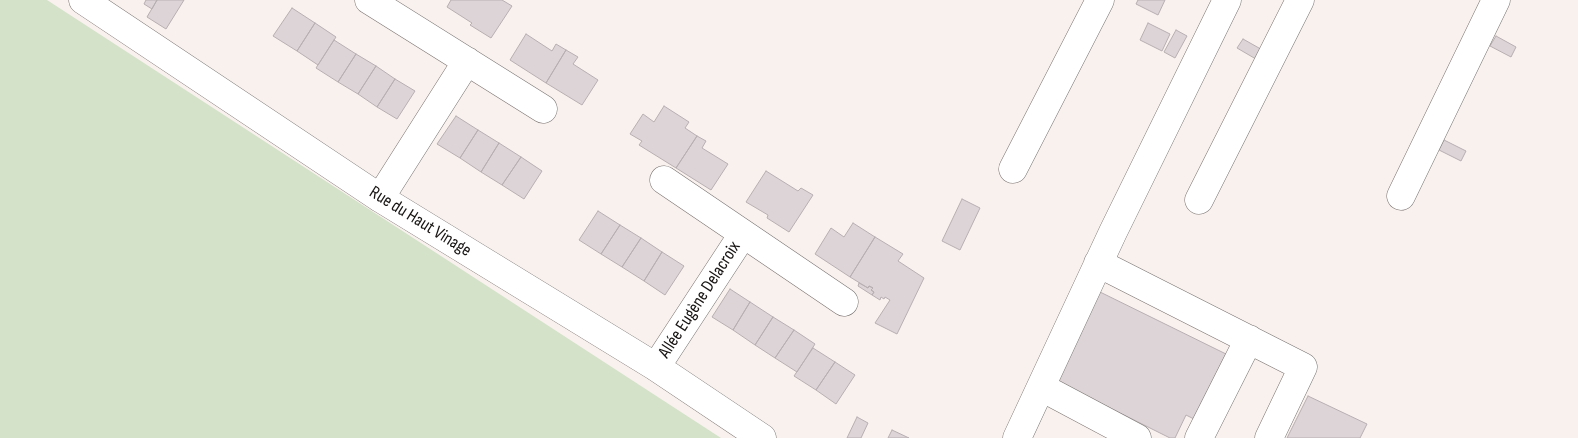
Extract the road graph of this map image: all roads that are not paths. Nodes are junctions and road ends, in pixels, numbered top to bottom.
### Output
1 (83, 0) edge
2 (370, 0) edge
3 (1100, 0) edge
4 (1227, 0) edge
5 (1300, 0) edge
6 (1496, 0) edge
7 (467, 61) junction
8 (543, 109) dead end
9 (1013, 169) dead end
10 (664, 180) dead end
11 (1401, 196) dead end
12 (380, 198) junction
13 (1199, 200) dead end
14 (744, 234) junction
15 (1098, 263) junction
16 (844, 302) dead end
17 (1249, 339) junction
18 (656, 367) junction
19 (1041, 387) junction
20 (762, 438) edge
21 (1017, 438) edge
22 (1137, 438) edge
23 (1199, 438) edge
24 (1269, 438) edge

1 - 12 street, Rue du Haut Vinage
2 - 7 street
3 - 9 street
4 - 15 street
5 - 13 street
6 - 11 street
7 - 8 street
7 - 12 street
10 - 14 street, Allée Eugène Delacroix
12 - 18 street, Rue du Haut Vinage
14 - 16 street, Allée Eugène Delacroix
14 - 18 street, Allée Eugène Delacroix
15 - 17 street
15 - 19 street
17 - 23 street
17 - 24 street
18 - 20 street, Rue du Haut Vinage
19 - 21 street
19 - 22 street

